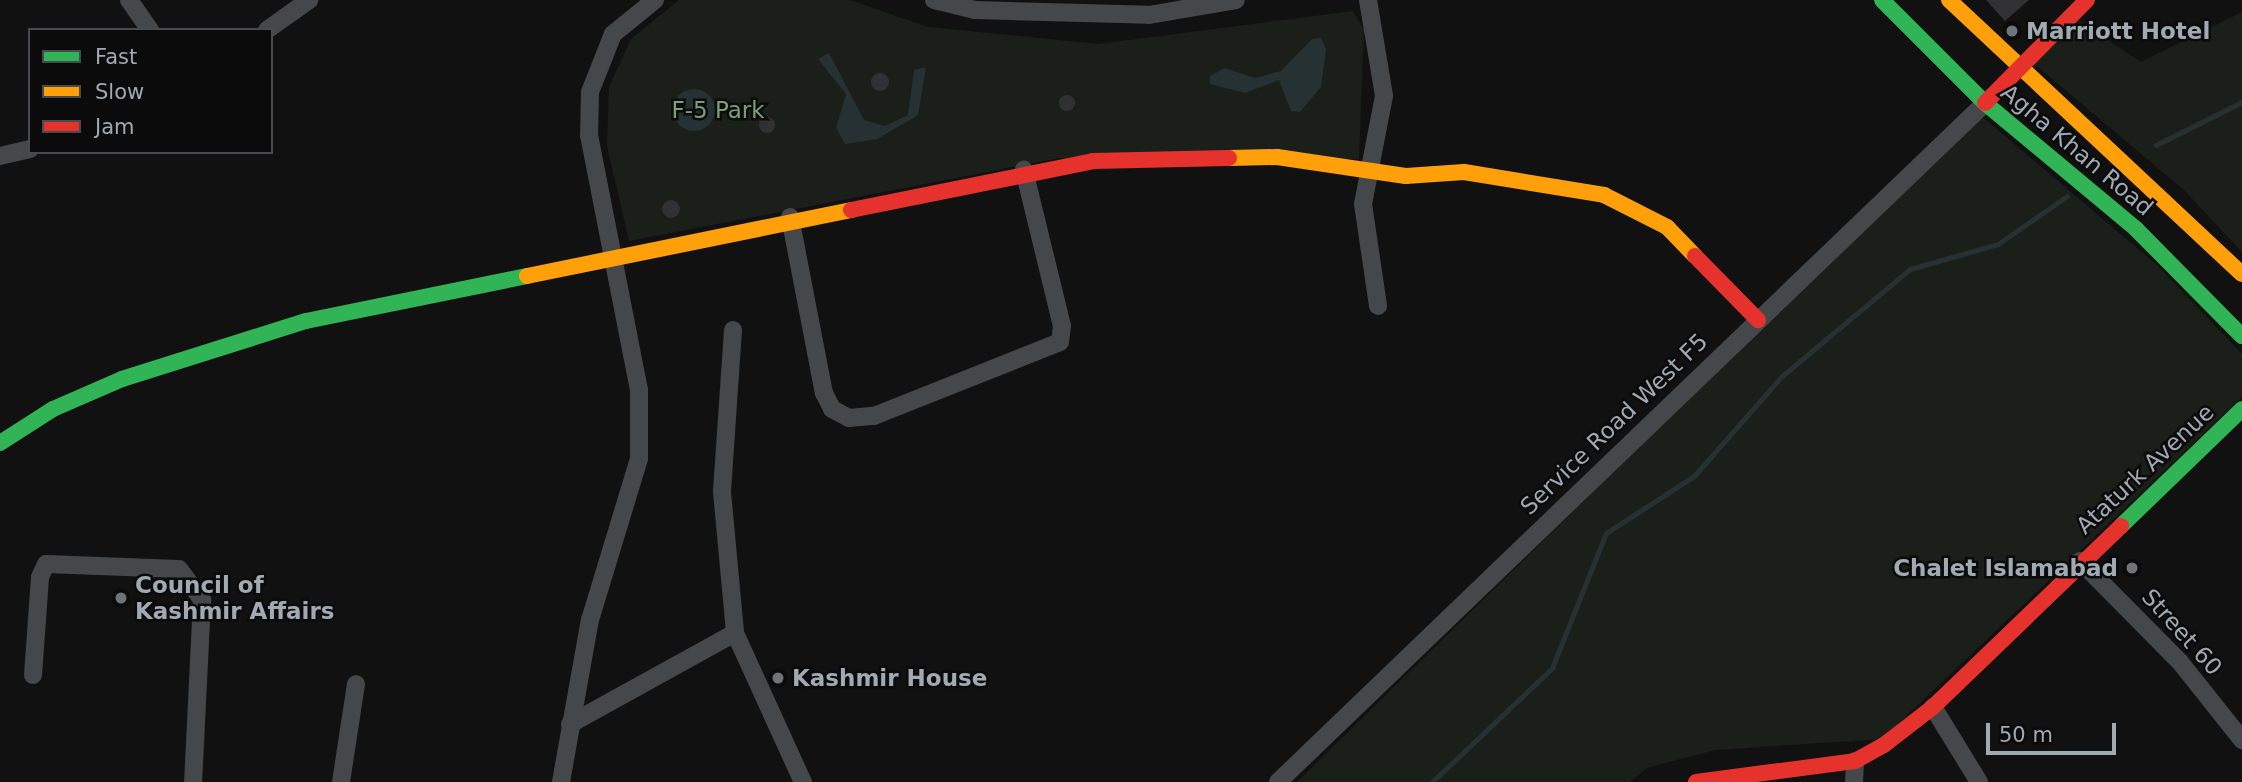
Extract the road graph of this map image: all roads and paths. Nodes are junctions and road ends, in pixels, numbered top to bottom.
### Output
1 (129, 0) edge
2 (309, 0) edge
3 (655, 0) edge
4 (934, 0) edge
5 (1236, 0) edge
6 (1367, 0) edge
7 (1882, 0) edge
8 (1950, 0) edge
9 (2087, 0) edge
10 (149, 28) edge
11 (271, 28) edge
12 (2018, 70) junction
13 (1985, 103) junction
14 (28, 149) edge
15 (0, 156) edge
16 (1024, 170) junction
17 (1371, 171) junction
18 (790, 218) junction
19 (2213, 246) junction
20 (2242, 253) edge
21 (616, 255) junction
22 (2242, 274) edge
23 (1378, 306) dead end
24 (1758, 320) junction
25 (733, 330) dead end
26 (2242, 336) edge
27 (2242, 409) edge
28 (0, 443) edge
29 (2080, 561) junction
30 (735, 633) junction
31 (33, 675) dead end
32 (356, 684) dead end
33 (1933, 707) junction
34 (570, 724) junction
35 (2242, 740) edge
36 (1855, 761) junction
37 (193, 782) edge
38 (341, 782) edge
39 (561, 782) edge
40 (803, 782) edge
41 (1278, 782) edge
42 (1696, 782) edge
43 (1854, 782) edge
44 (1979, 782) edge

1 - 10 street
2 - 11 street
3 - 21 street
4 - 5 street
6 - 17 street
7 - 13 street, Agha Khan Road
8 - 12 street, Agha Khan Road
9 - 12 street
12 - 13 street
12 - 19 street, Agha Khan Road
13 - 24 street, Service Road West F5
13 - 26 street, Agha Khan Road
14 - 15 street
16 - 17 street
16 - 18 street
16 - 18 street
17 - 23 street
17 - 24 street
18 - 21 street
19 - 20 street
19 - 22 street, Agha Khan Road
21 - 28 street
21 - 34 street
24 - 41 street, Service Road West F5
25 - 30 street
27 - 29 street, Ataturk Avenue
29 - 33 street, Ataturk Avenue
29 - 35 street, Street 60
30 - 34 street
30 - 40 street
31 - 37 street
32 - 38 street
33 - 36 street, Ataturk Avenue
33 - 44 street
34 - 39 street
36 - 42 street, Ataturk Avenue
36 - 43 street

